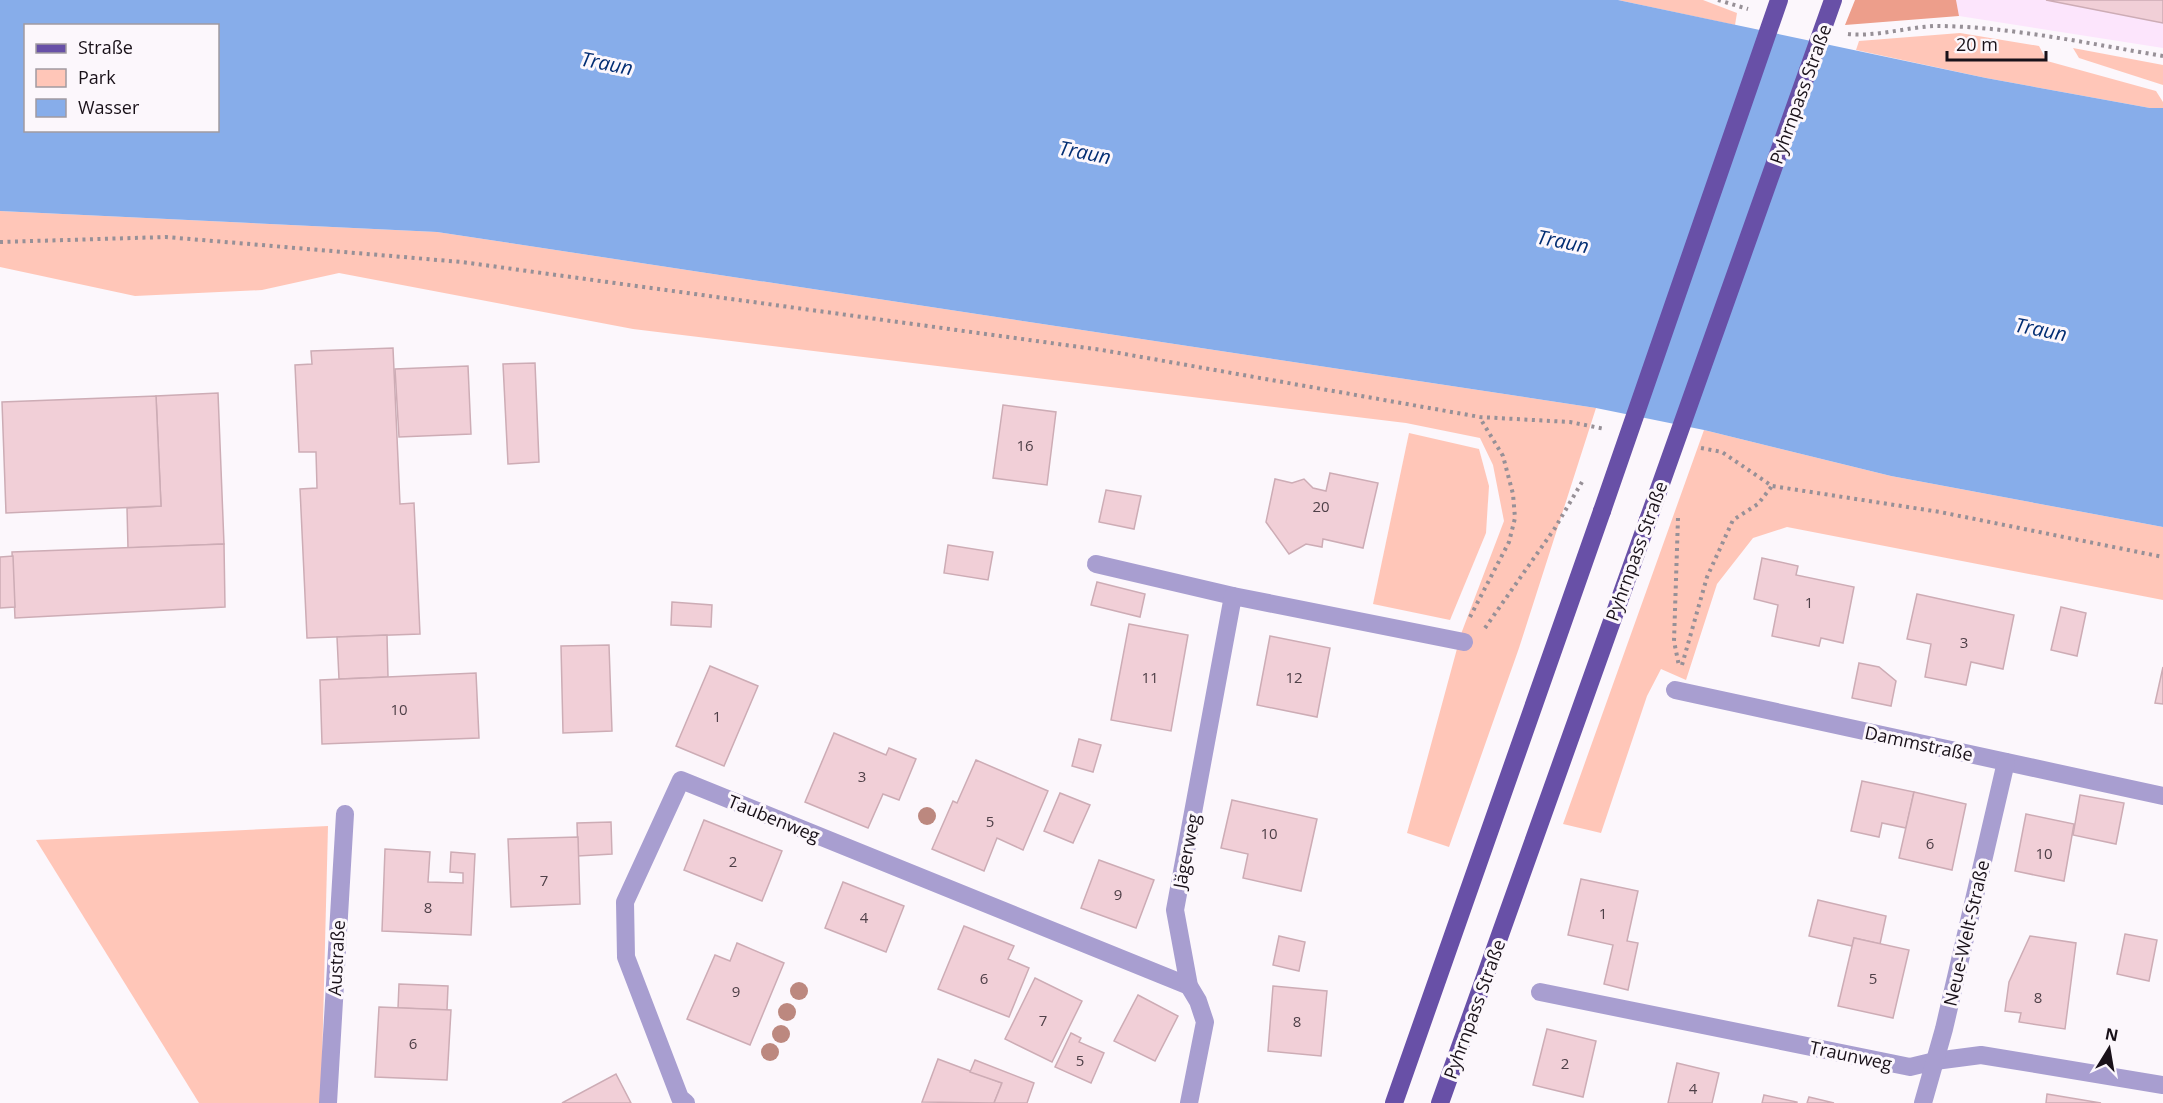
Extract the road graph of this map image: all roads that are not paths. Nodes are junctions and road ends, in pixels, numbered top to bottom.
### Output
1 (1779, 0) edge
2 (1833, 0) edge
3 (1096, 564) dead end
4 (1233, 596) junction
5 (1464, 642) road end
6 (1678, 681) road end
7 (2006, 762) junction
8 (2163, 796) edge
9 (345, 814) dead end
10 (1189, 986) junction
11 (1540, 992) dead end
12 (1935, 1061) junction
13 (2163, 1085) edge
14 (328, 1103) edge
15 (687, 1103) edge
16 (1190, 1103) edge
17 (1394, 1103) edge
18 (1440, 1103) edge
19 (1923, 1103) edge

1 - 17 main road, bridge
2 - 18 main road, Pyhrnpass Straße, bridge
3 - 4 street
4 - 5 street
4 - 10 street, Jägerweg
6 - 7 street, Dammstraße
7 - 8 street, Dammstraße
7 - 12 street, Neue-Welt-Straße
9 - 14 street, Austraße
10 - 15 street, Taubenweg
10 - 16 street, Jägerweg
11 - 12 street, Traunweg
12 - 13 street, Traunweg
12 - 19 street, Neue-Welt-Straße

